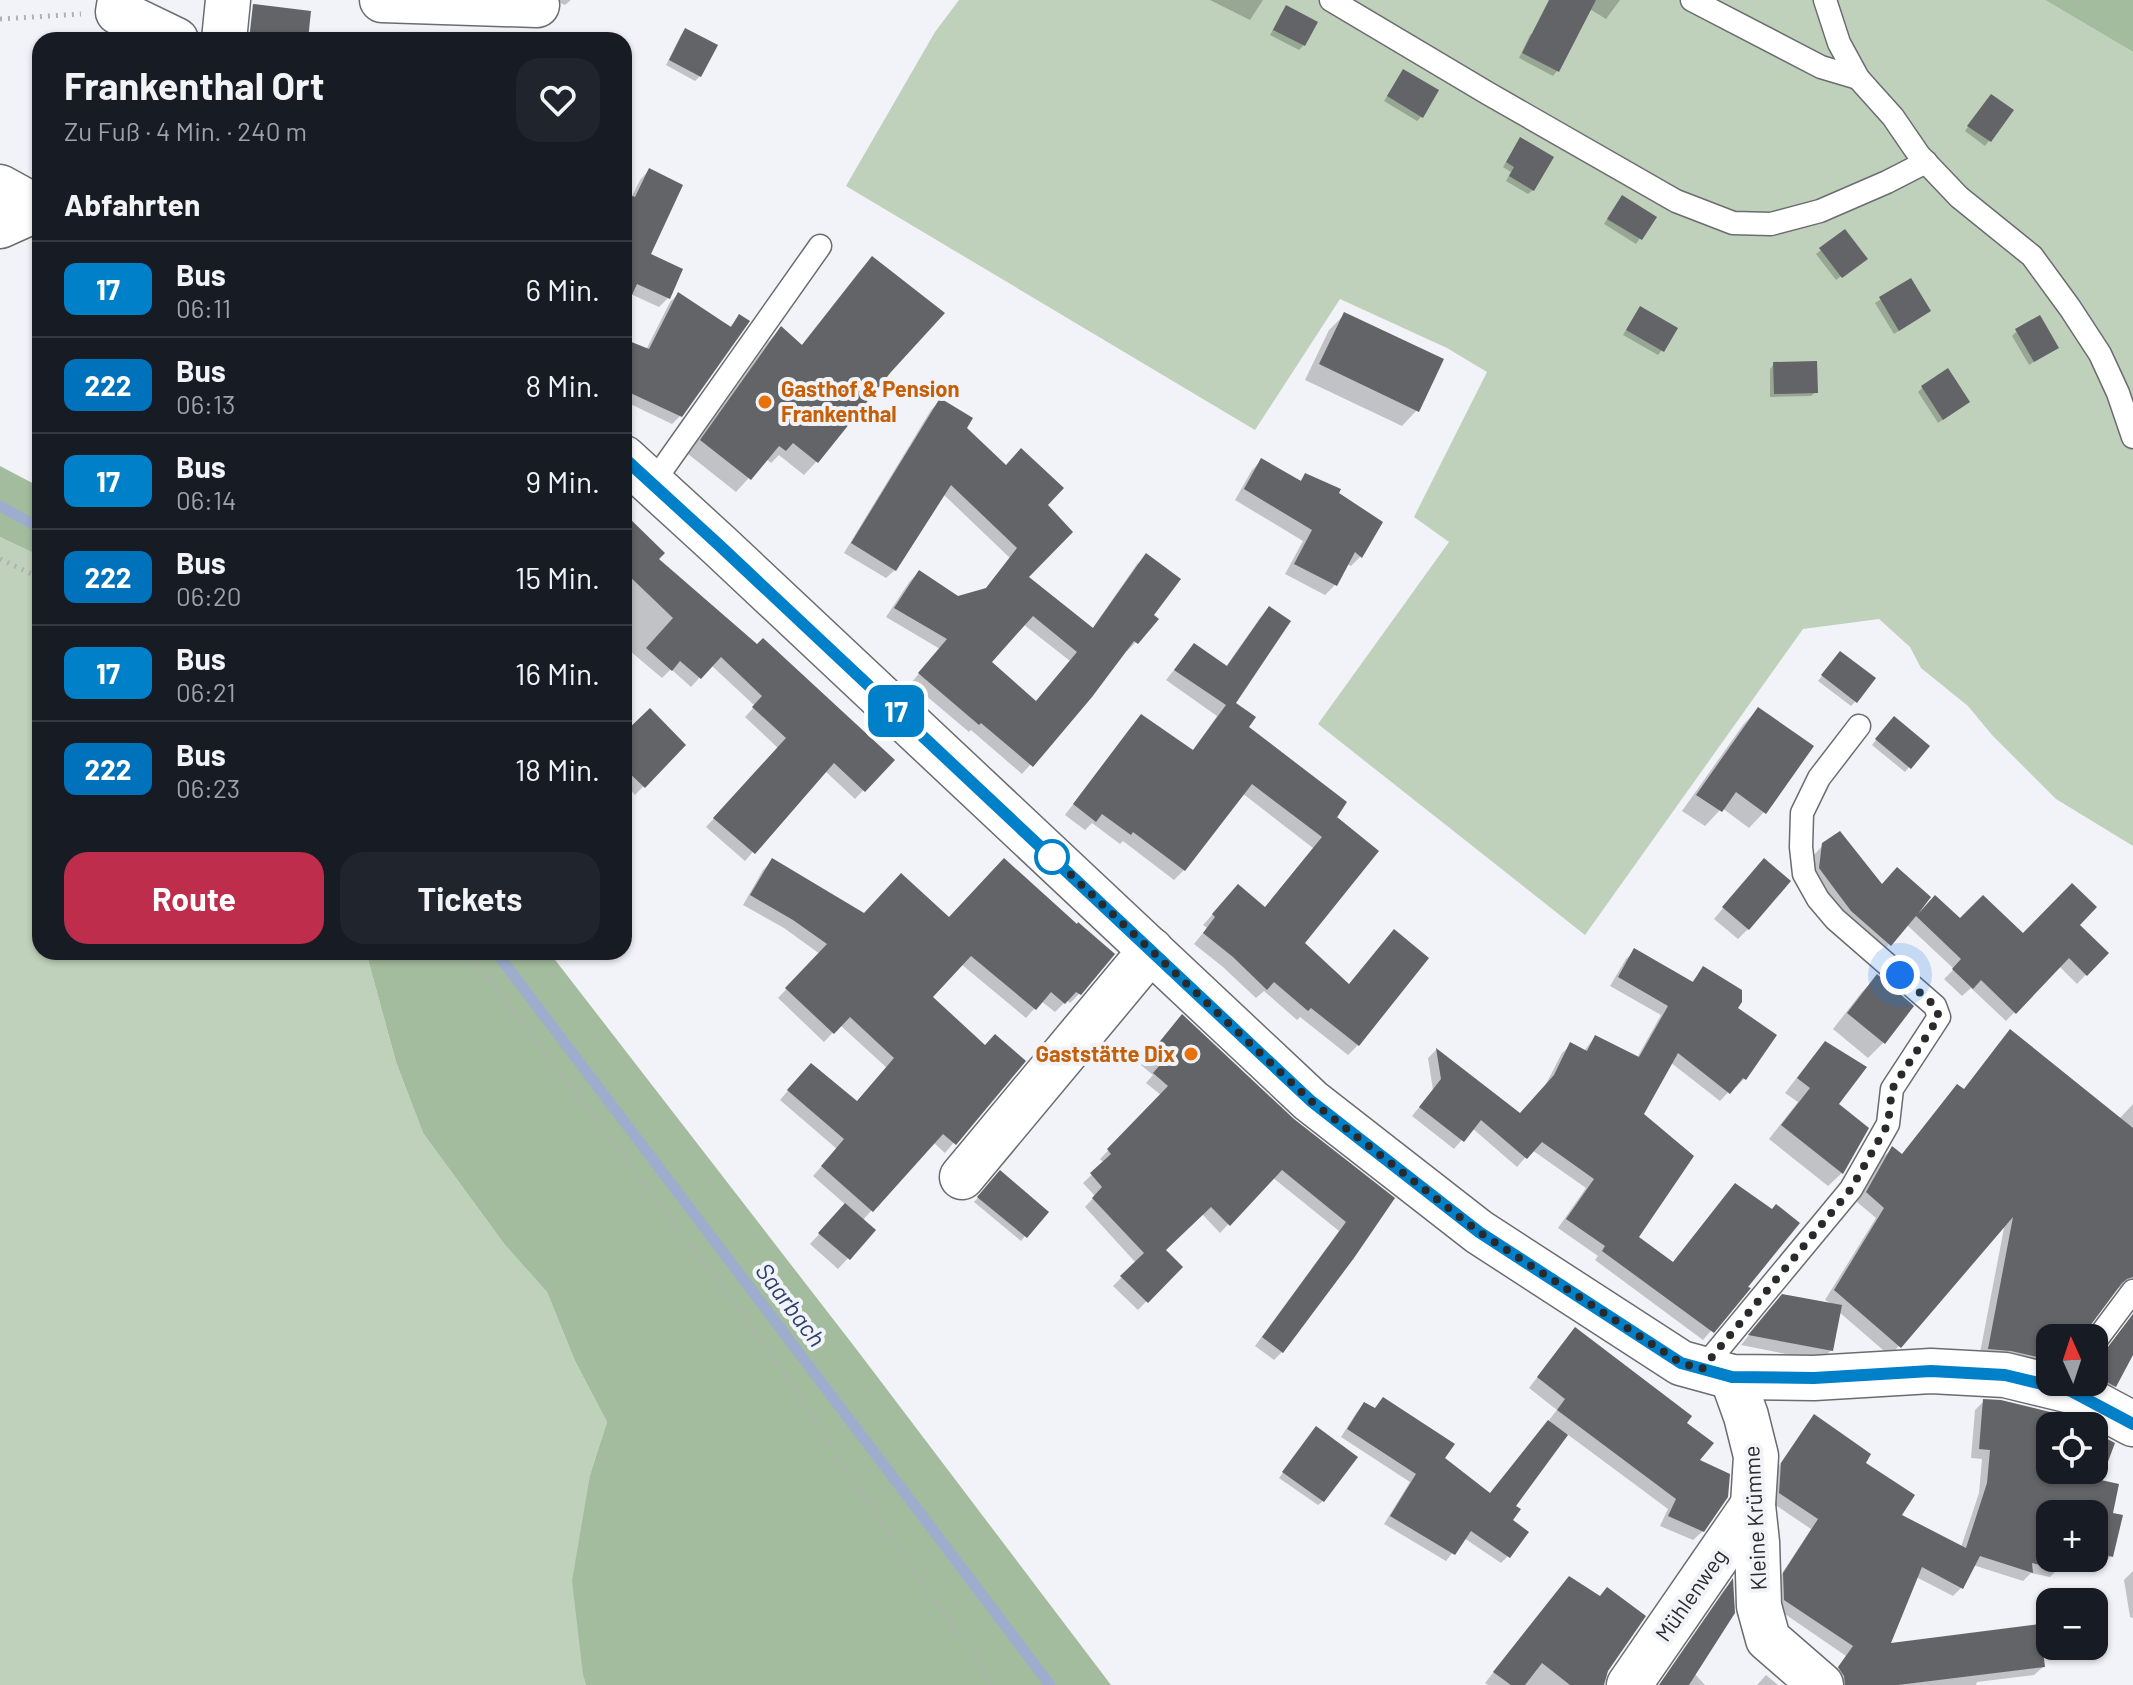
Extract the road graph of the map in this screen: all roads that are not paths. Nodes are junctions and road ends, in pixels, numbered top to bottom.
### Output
1 (228, 0) edge
2 (382, 0) edge
3 (1331, 0) edge
4 (1692, 0) edge
5 (1825, 0) edge
6 (537, 5) dead end
7 (119, 6) edge
8 (163, 32) edge
9 (225, 32) edge
10 (1858, 78) junction
11 (1926, 162) junction
12 (0, 187) edge
13 (26, 215) edge
14 (820, 246) dead end
15 (2133, 437) edge
16 (638, 471) edge
17 (1859, 726) dead end
18 (1151, 950) junction
19 (962, 1177) dead end
20 (2133, 1291) edge
21 (2108, 1324) edge
22 (1717, 1373) junction
23 (2036, 1381) edge
24 (2080, 1396) edge
25 (2133, 1424) edge
26 (1753, 1505) junction
27 (1629, 1685) edge
28 (1821, 1685) edge

1 - 9 main road
2 - 6 main road
3 - 11 lane
4 - 10 lane
5 - 10 lane
7 - 8 main road
10 - 11 lane
11 - 15 lane
12 - 13 main road
14 - 16 lane
16 - 18 main road
17 - 22 lane
18 - 19 main road
18 - 22 main road
20 - 21 lane
22 - 23 main road
22 - 26 main road, Kleine Krümme
24 - 25 main road
26 - 27 main road, Mühlenweg
26 - 28 main road, Kleine Krümme

